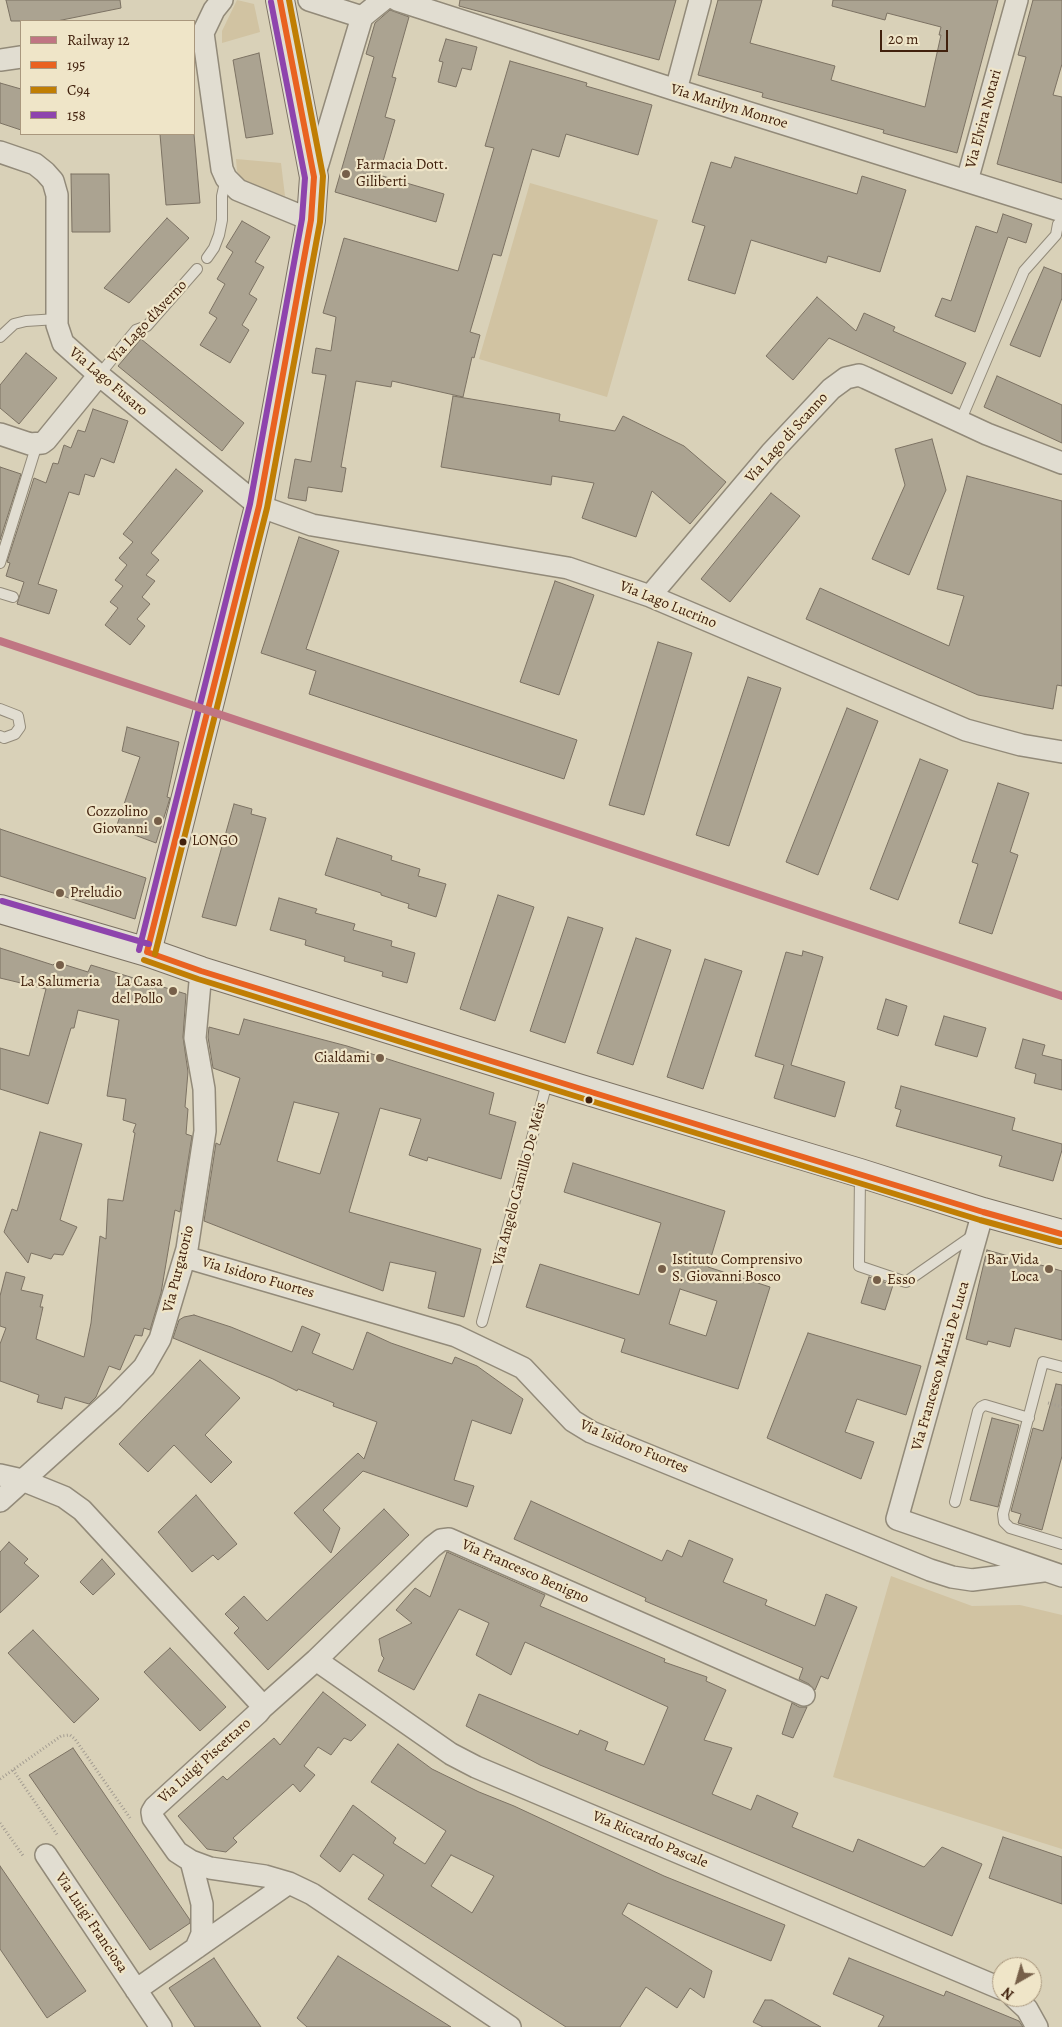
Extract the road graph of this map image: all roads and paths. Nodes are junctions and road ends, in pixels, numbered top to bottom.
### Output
1 (222, 0) edge
2 (280, 0) edge
3 (309, 0) edge
4 (383, 0) edge
5 (397, 0) edge
6 (700, 0) edge
7 (1018, 0) edge
8 (362, 17) junction
9 (198, 32) edge
10 (20, 57) edge
11 (0, 60) edge
12 (676, 90) junction
13 (0, 152) edge
14 (314, 177) junction
15 (226, 178) junction
16 (967, 181) junction
17 (1060, 218) edge
18 (310, 220) junction
19 (207, 258) dead end
20 (197, 269) dead end
21 (57, 319) junction
22 (0, 337) edge
23 (99, 375) junction
24 (960, 422) junction
25 (0, 434) edge
26 (37, 444) junction
27 (1062, 463) edge
28 (260, 506) junction
29 (0, 563) edge
30 (0, 593) edge
31 (650, 596) junction
32 (12, 597) dead end
33 (0, 709) edge
34 (0, 736) edge
35 (1062, 752) edge
36 (0, 909) edge
37 (146, 952) junction
38 (201, 971) junction
39 (548, 1078) junction
40 (860, 1173) junction
41 (981, 1222) junction
42 (1062, 1234) edge
43 (185, 1257) junction
44 (482, 1322) dead end
45 (1062, 1367) edge
46 (1029, 1418) junction
47 (0, 1474) edge
48 (22, 1480) junction
49 (0, 1501) edge
50 (955, 1502) dead end
51 (897, 1519) joint
52 (1062, 1544) edge
53 (1053, 1573) edge
54 (316, 1660) junction
55 (804, 1695) dead end
56 (262, 1708) junction
57 (13, 1770) junction
58 (0, 1779) edge
59 (131, 1819) dead end
60 (0, 1822) edge
61 (46, 1856) junction
62 (191, 1862) junction
63 (289, 1883) junction
64 (196, 1948) junction
65 (992, 1985) edge
66 (136, 1990) junction
67 (1025, 2007) edge
68 (161, 2027) edge
69 (510, 2027) edge
70 (1037, 2027) edge

1 - 9 street
2 - 14 street
3 - 8 street
4 - 8 street
5 - 12 street, Via Marilyn Monroe
6 - 12 street
7 - 16 street, Via Elvira Notari
8 - 14 street
9 - 15 street
10 - 11 street
12 - 16 street, Via Marilyn Monroe
13 - 21 street, Via Lago Fusaro
14 - 18 street
15 - 18 street
15 - 19 lane
16 - 17 street, Via Marilyn Monroe
17 - 24 lane
18 - 28 street
20 - 23 lane, Via Lago d'Averno
21 - 22 lane
21 - 23 street, Via Lago Fusaro
23 - 26 street
23 - 28 street, Via Lago Fusaro
24 - 27 street, Via Lago di Scanno
24 - 31 street, Via Lago di Scanno
25 - 26 street
26 - 29 lane
28 - 31 street, Via Lago Lucrino
28 - 37 street
30 - 32 lane
31 - 35 street, Via Lago Lucrino
33 - 34 lane
36 - 37 street
37 - 38 street
38 - 39 street
38 - 43 street, Via Purgatorio
39 - 40 street
39 - 44 lane, Via Angelo Camillo De Meis
40 - 41 street
40 - 41 lane
41 - 42 street
41 - 51 street, Via Francesco Maria De Luca
43 - 48 street, Via Purgatorio
43 - 53 street, Via Isidoro Fuortes
45 - 46 lane
46 - 50 lane
46 - 52 lane
47 - 48 street, Via Luigi Piscettaro
48 - 49 street, Via Purgatorio
48 - 56 street, Via Luigi Piscettaro
51 - 53 street, Via Isidoro Fuortes
54 - 55 street, Via Francesco Benigno
54 - 56 street, Via Francesco Benigno
54 - 65 street, Via Riccardo Pascale
56 - 62 street, Via Luigi Piscettaro
57 - 58 path
57 - 59 path
57 - 61 path
60 - 61 path
61 - 66 street, Via Luigi Franciosa
62 - 63 street, Via Luigi Piscettaro
62 - 64 street
63 - 64 street, Via Luigi Franciosa
63 - 69 street, Via Luigi Piscettaro
64 - 66 street, Via Luigi Franciosa
66 - 68 street, Via Luigi Franciosa
67 - 70 street

